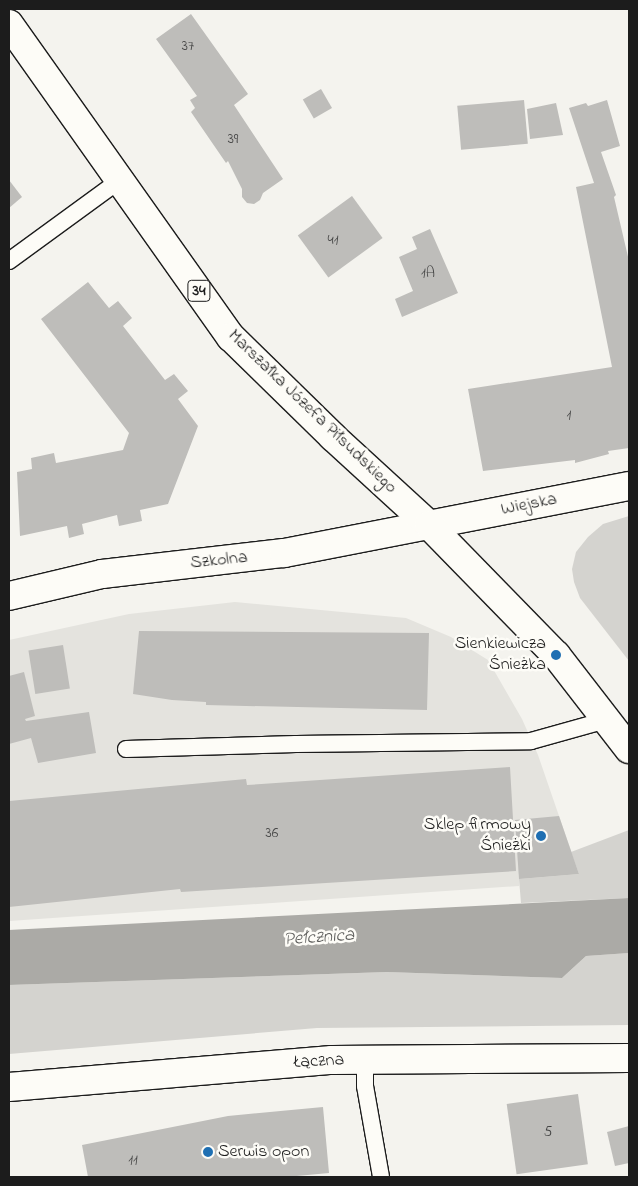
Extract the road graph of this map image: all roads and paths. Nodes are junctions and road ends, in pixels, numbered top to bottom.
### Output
1 (9, 24) edge
2 (120, 180) junction
3 (9, 261) edge
4 (629, 486) edge
5 (429, 524) junction
6 (9, 596) edge
7 (606, 720) junction
8 (629, 749) edge
9 (126, 750) dead end
10 (629, 1058) edge
11 (365, 1061) junction
12 (9, 1087) edge
13 (381, 1177) edge

1 - 2 street, Marszałka Józefa Piłsudskiego / 34
2 - 3 lane
2 - 5 street, Marszałka Józefa Piłsudskiego / 34
4 - 5 street, Wiejska
5 - 6 street, Szkolna
5 - 7 street, Marszałka Józefa Piłsudskiego / 34
7 - 8 street, Marszałka Józefa Piłsudskiego / 34
7 - 9 lane
10 - 11 street, Łączna
11 - 12 street, Łączna
11 - 13 lane

